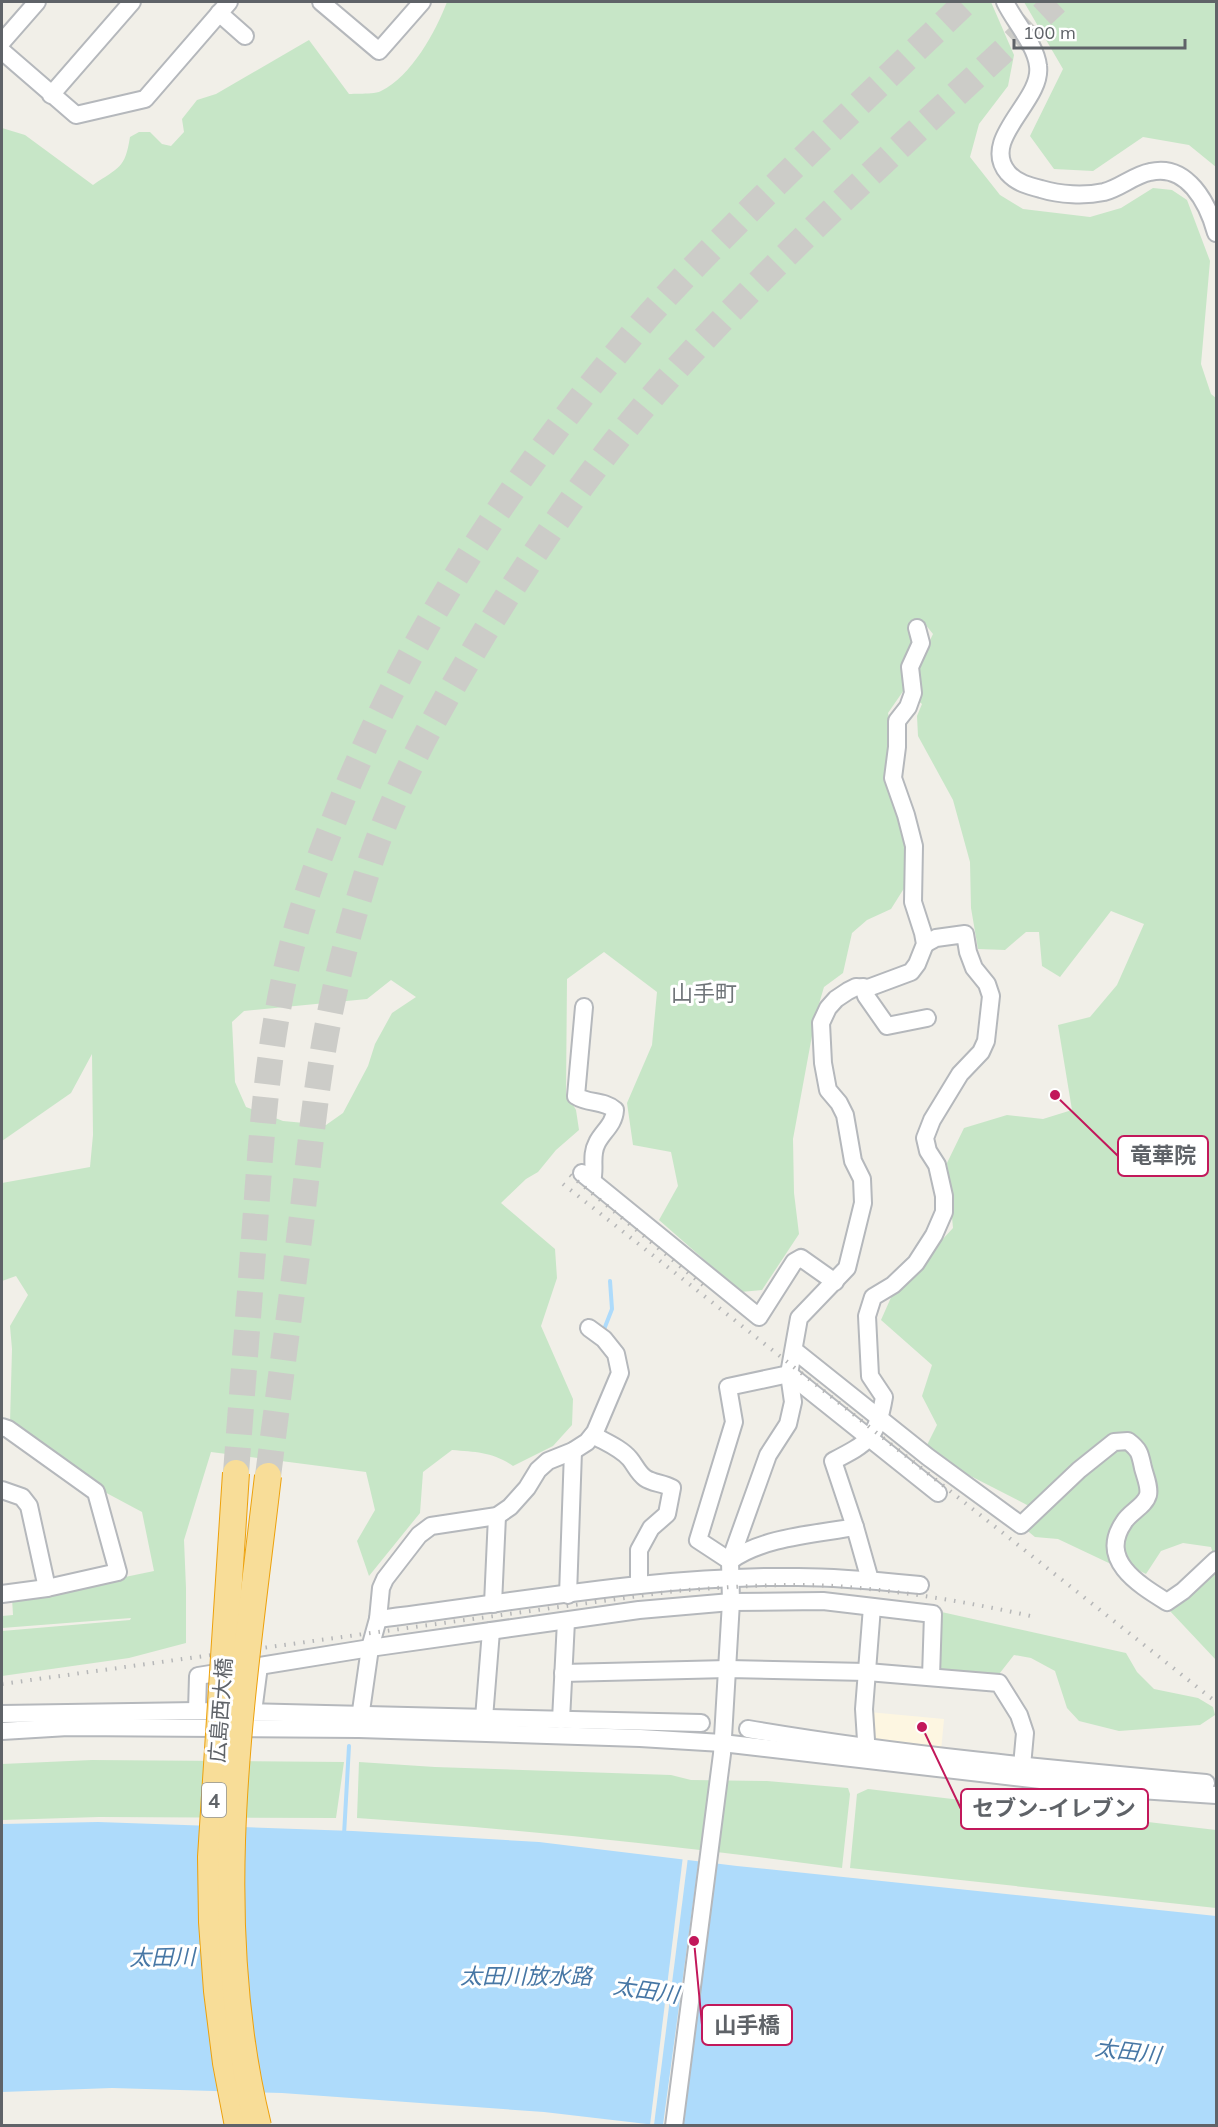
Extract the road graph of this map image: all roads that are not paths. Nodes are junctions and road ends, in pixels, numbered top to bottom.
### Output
1 (36, 2) edge
2 (132, 2) edge
3 (422, 2) edge
4 (1005, 2) edge
5 (324, 3) edge
6 (224, 7) edge
7 (245, 36) dead end
8 (2, 42) edge
9 (2, 51) edge
10 (51, 95) junction
11 (1216, 233) edge
12 (917, 628) dead end
13 (924, 944) junction
14 (863, 987) junction
15 (584, 1007) dead end
16 (927, 1018) dead end
17 (835, 1282) junction
18 (589, 1328) dead end
19 (794, 1350) junction
20 (789, 1374) junction
21 (880, 1420) junction
22 (2, 1426) edge
23 (593, 1435) junction
24 (870, 1439) junction
25 (573, 1451) junction
26 (236, 1473) tunnel mouth
27 (267, 1476) tunnel mouth
28 (2, 1490) edge
29 (938, 1493) dead end
30 (497, 1516) junction
31 (855, 1527) junction
32 (1216, 1560) edge
33 (730, 1561) junction
34 (731, 1579) junction
35 (870, 1580) junction
36 (639, 1585) junction
37 (920, 1585) dead end
38 (47, 1588) junction
39 (2, 1594) edge
40 (568, 1595) junction
41 (731, 1602) junction
42 (494, 1604) junction
43 (872, 1607) junction
44 (378, 1619) junction
45 (566, 1620) junction
46 (491, 1631) junction
47 (370, 1648) junction
48 (259, 1666) junction
49 (728, 1669) junction
50 (867, 1672) junction
51 (563, 1673) junction
52 (931, 1677) junction
53 (197, 1712) junction
54 (254, 1712) junction
55 (2, 1714) edge
56 (484, 1719) junction
57 (561, 1720) junction
58 (359, 1722) junction
59 (701, 1723) dead end
60 (748, 1729) dead end
61 (2, 1731) edge
62 (722, 1749) junction
63 (867, 1754) junction
64 (1022, 1766) junction
65 (1216, 1784) edge
66 (1216, 1795) edge
67 (238, 2126) edge
68 (258, 2126) edge
69 (674, 2126) edge

1 - 8 street
2 - 10 street
3 - 5 street
4 - 11 street
6 - 7 street
6 - 10 street
9 - 10 street
12 - 13 street
13 - 14 street
13 - 21 street
14 - 16 street
14 - 17 street
15 - 17 street
17 - 19 street
18 - 23 street
19 - 20 street
19 - 21 street
20 - 24 street
20 - 33 street
20 - 33 street
21 - 24 street
21 - 32 street
22 - 38 street
23 - 25 street
23 - 36 street
24 - 29 street
24 - 31 street
25 - 30 street
25 - 40 street
26 - 67 highway, 広島西大橋 / 4, bridge
27 - 68 highway, 広島西大橋 / 4, bridge
28 - 38 street
30 - 42 street
30 - 44 street
31 - 33 street
31 - 35 street
33 - 34 street
34 - 35 street
34 - 36 street
34 - 41 street
35 - 37 street
36 - 40 street
38 - 39 street
40 - 42 street
41 - 43 street
41 - 45 street
41 - 49 street
42 - 44 street
43 - 50 street
43 - 52 street
44 - 47 street
45 - 46 street
45 - 51 street
46 - 47 street
46 - 56 street
47 - 48 street
47 - 58 street
48 - 53 street
48 - 54 street
49 - 50 street
49 - 51 street
49 - 62 street
50 - 52 street
50 - 63 street
51 - 57 street
52 - 64 street
53 - 54 street
53 - 55 street
54 - 58 street
56 - 57 street
56 - 58 street
57 - 59 street
58 - 61 street
58 - 62 street
60 - 63 street
62 - 63 street
62 - 69 street
63 - 64 street
63 - 66 street
64 - 65 street

